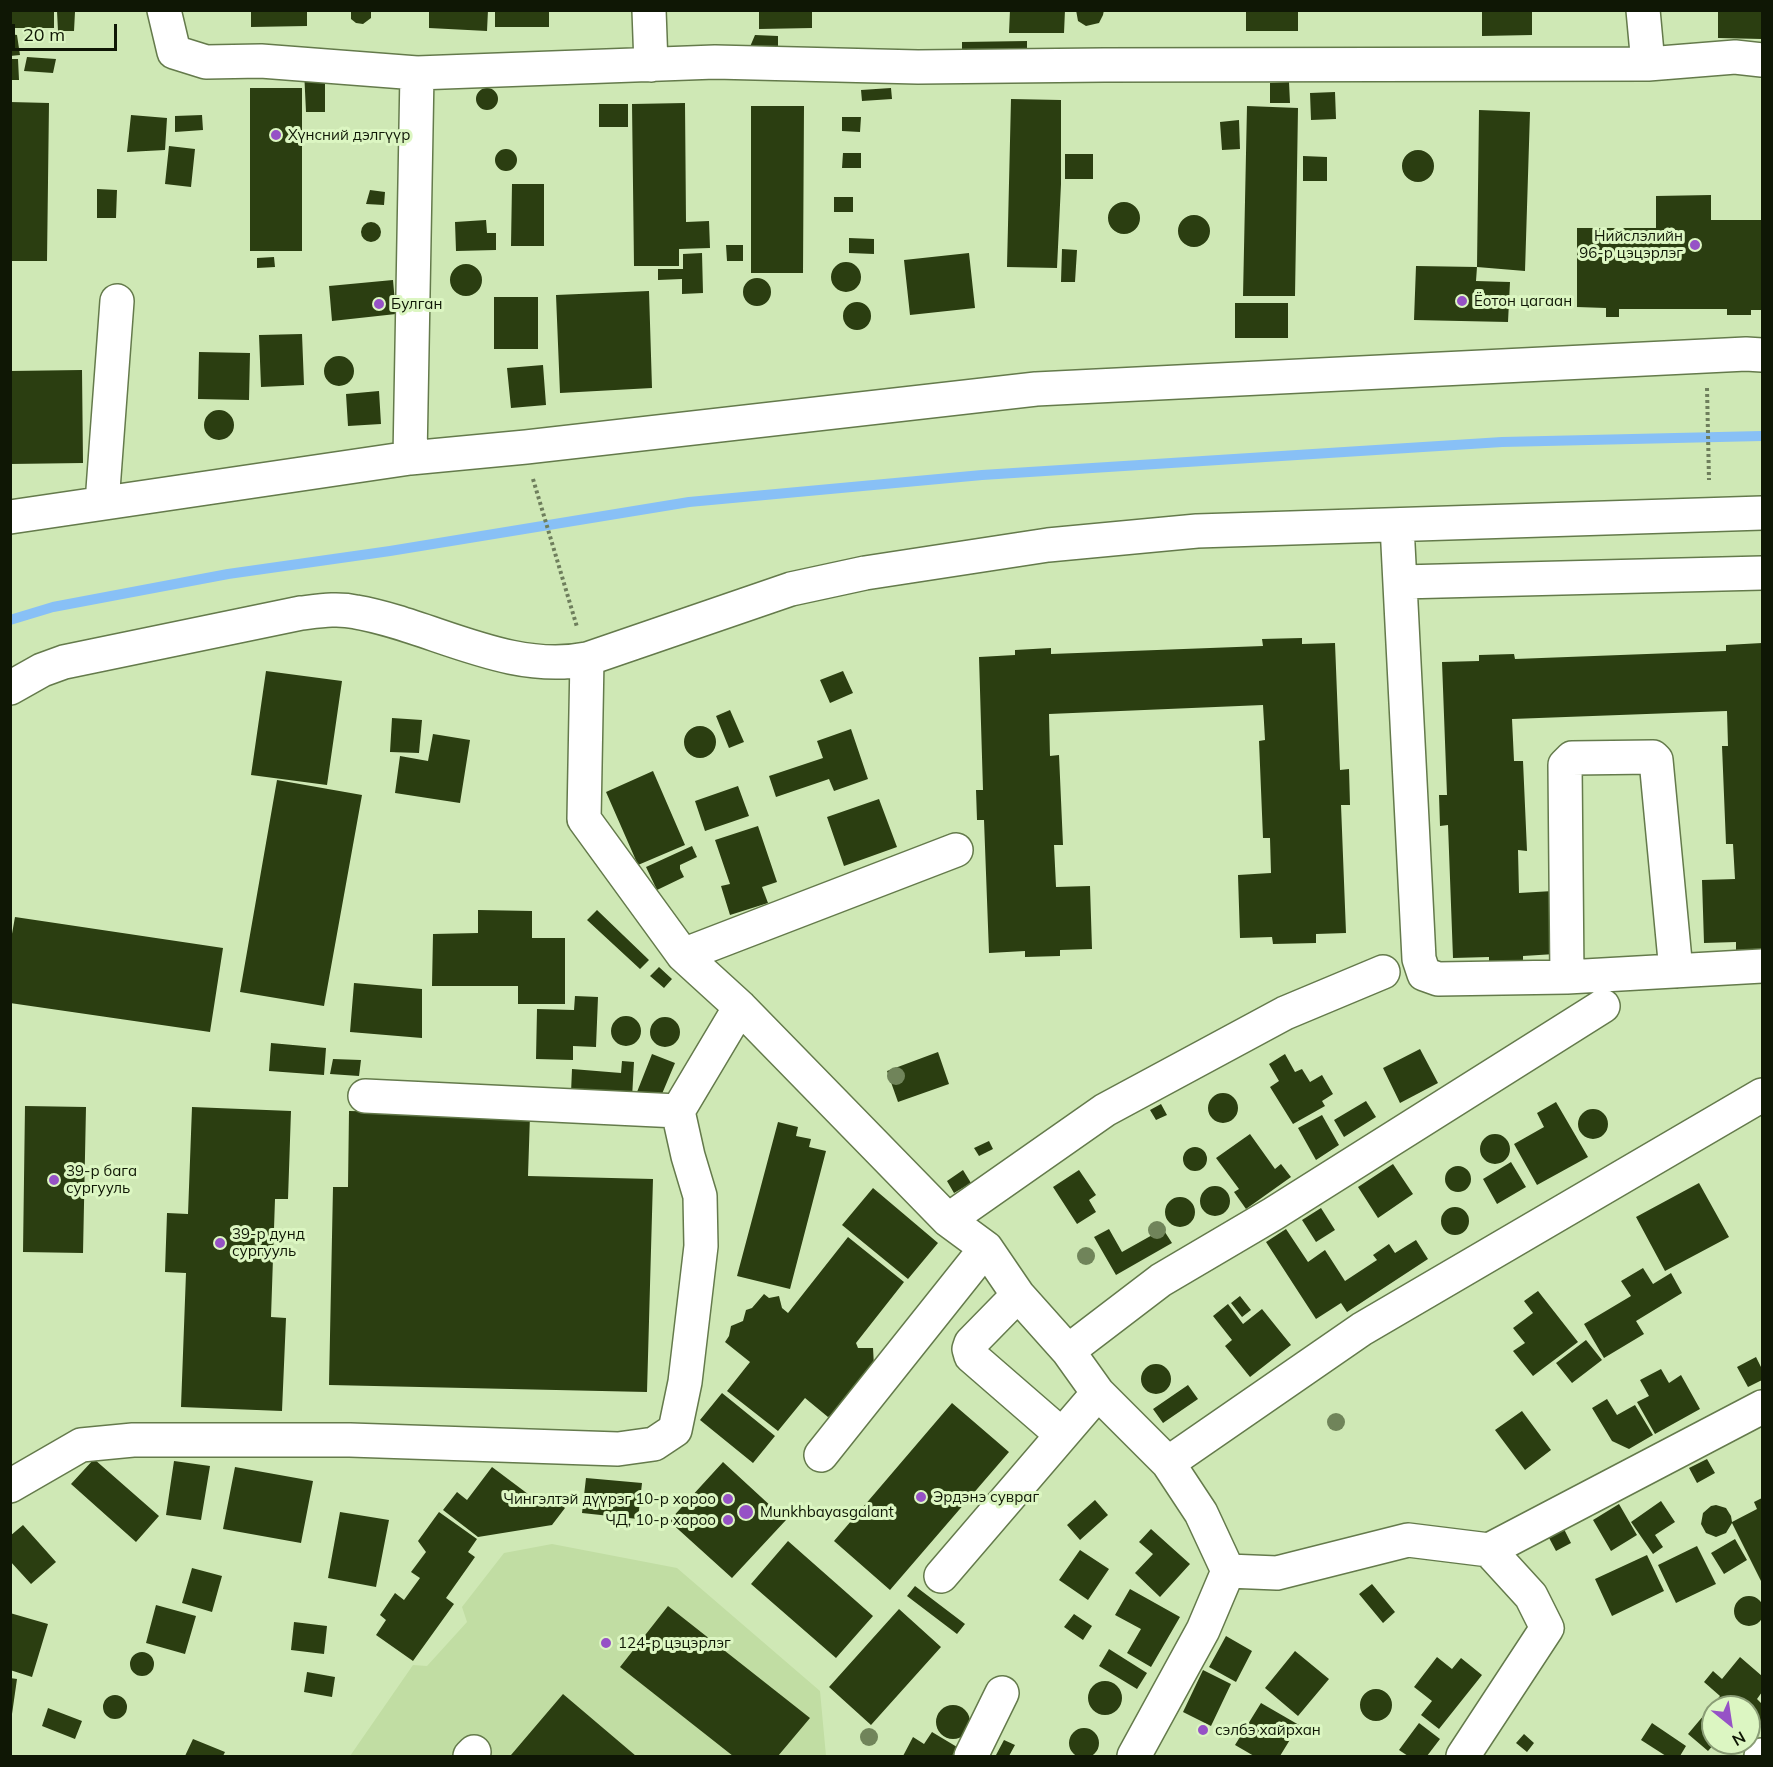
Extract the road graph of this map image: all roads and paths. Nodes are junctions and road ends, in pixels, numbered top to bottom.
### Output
1 (164, 10) edge
2 (650, 10) edge
3 (1642, 10) edge
4 (1762, 60) edge
5 (1648, 64) junction
6 (651, 65) junction
7 (417, 73) junction
8 (117, 301) dead end
9 (1762, 355) edge
10 (1707, 393) dead end
11 (410, 458) junction
12 (537, 495) dead end
13 (102, 503) junction
14 (1762, 513) edge
15 (1710, 514) junction
16 (10, 517) edge
17 (1397, 525) junction
18 (1762, 573) edge
19 (1401, 582) junction
20 (587, 659) junction
21 (10, 688) edge
22 (956, 850) dead end
23 (683, 956) junction
24 (1762, 966) edge
25 (1676, 971) junction
26 (1383, 972) dead end
27 (1567, 977) junction
28 (1604, 1006) dead end
29 (740, 1007) junction
30 (1762, 1095) edge
31 (365, 1096) dead end
32 (678, 1111) junction
33 (948, 1220) junction
34 (986, 1248) junction
35 (1018, 1295) junction
36 (1068, 1351) junction
37 (1098, 1393) junction
38 (1762, 1407) edge
39 (1062, 1435) junction
40 (821, 1455) dead end
41 (1168, 1463) junction
42 (10, 1486) edge
43 (1489, 1550) junction
44 (1228, 1571) junction
45 (941, 1575) dead end
46 (1002, 1693) dead end
47 (971, 1756) edge
48 (1134, 1756) edge
49 (1463, 1756) edge

1 - 7 street
2 - 6 street
3 - 5 street
4 - 5 street
5 - 6 street
6 - 7 street
7 - 11 street
8 - 13 street
9 - 11 street
10 - 15 path
11 - 13 street
12 - 20 path
13 - 16 street
14 - 15 street
15 - 17 street
17 - 19 street
17 - 20 street
18 - 19 street
19 - 27 street
20 - 21 street
20 - 23 street
22 - 23 street
23 - 29 street
24 - 25 street
25 - 27 street
25 - 27 street
26 - 33 street
28 - 36 street
29 - 32 street
29 - 33 street
30 - 41 street
31 - 32 street
32 - 42 street
33 - 34 street
34 - 35 street
34 - 40 street
35 - 36 street
35 - 39 street
36 - 37 street
37 - 39 street
37 - 41 street
38 - 43 street
39 - 45 street
41 - 44 street
43 - 44 street
43 - 49 street
44 - 48 street
46 - 47 street

